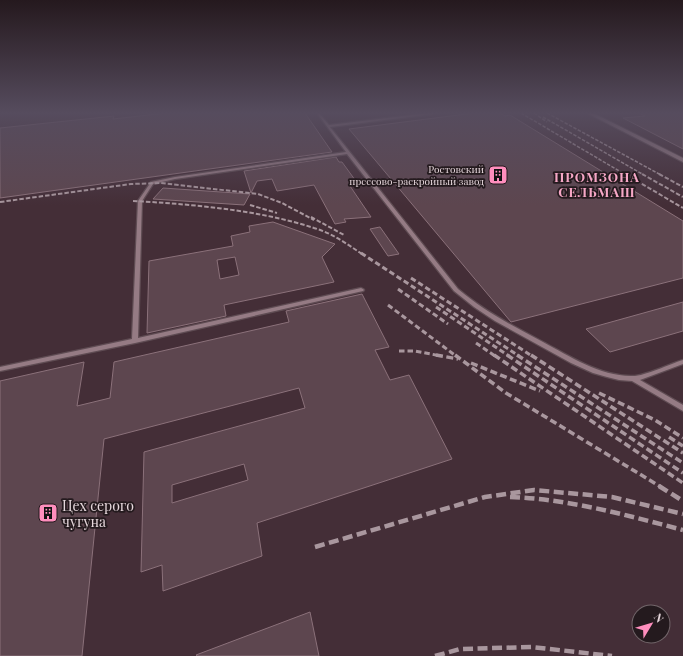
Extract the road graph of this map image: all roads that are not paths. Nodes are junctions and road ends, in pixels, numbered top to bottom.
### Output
1 (341, 144) edge
2 (650, 144) edge
3 (348, 153) junction
4 (683, 160) edge
5 (361, 290) dead end
6 (135, 341) junction
7 (683, 362) edge
8 (0, 369) edge
9 (633, 379) junction
10 (683, 408) edge

1 - 3 lane
2 - 4 main road
3 - 6 lane
3 - 9 lane
5 - 6 lane
6 - 8 lane
7 - 9 lane
9 - 10 lane

